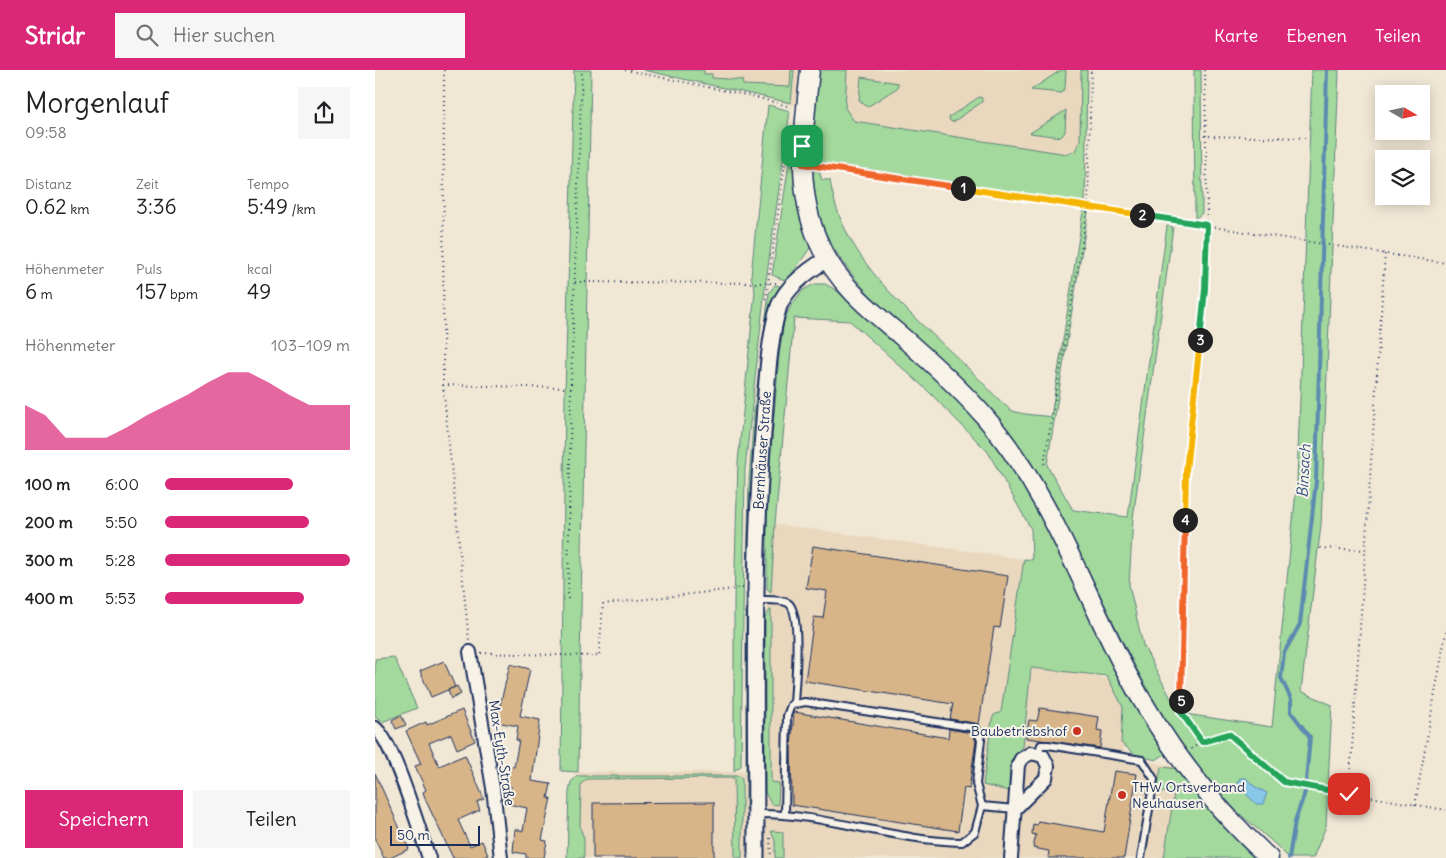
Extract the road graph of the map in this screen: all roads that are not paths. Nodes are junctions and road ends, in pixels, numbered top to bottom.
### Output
1 (809, 70) edge
2 (827, 259) junction
3 (757, 600) junction
4 (470, 652) road end
5 (794, 703) junction
6 (375, 728) edge
7 (1038, 754) junction
8 (982, 806) junction
9 (1015, 809) junction
10 (756, 814) junction
11 (785, 815) junction
12 (1269, 857) edge
13 (429, 858) edge
14 (501, 858) edge
15 (757, 858) edge
16 (1011, 858) edge
17 (1141, 858) edge

1 - 2 main road
2 - 3 street, Bernhäuser Straße
2 - 12 main road
3 - 5 lane
3 - 10 street, Bernhäuser Straße
4 - 14 street, Max-Eyth-Straße
5 - 8 lane
5 - 11 lane
6 - 13 street
7 - 9 street
7 - 9 street
7 - 17 lane
8 - 9 lane
8 - 11 lane
9 - 16 street
10 - 11 lane
10 - 15 street, Bernhäuser Straße

